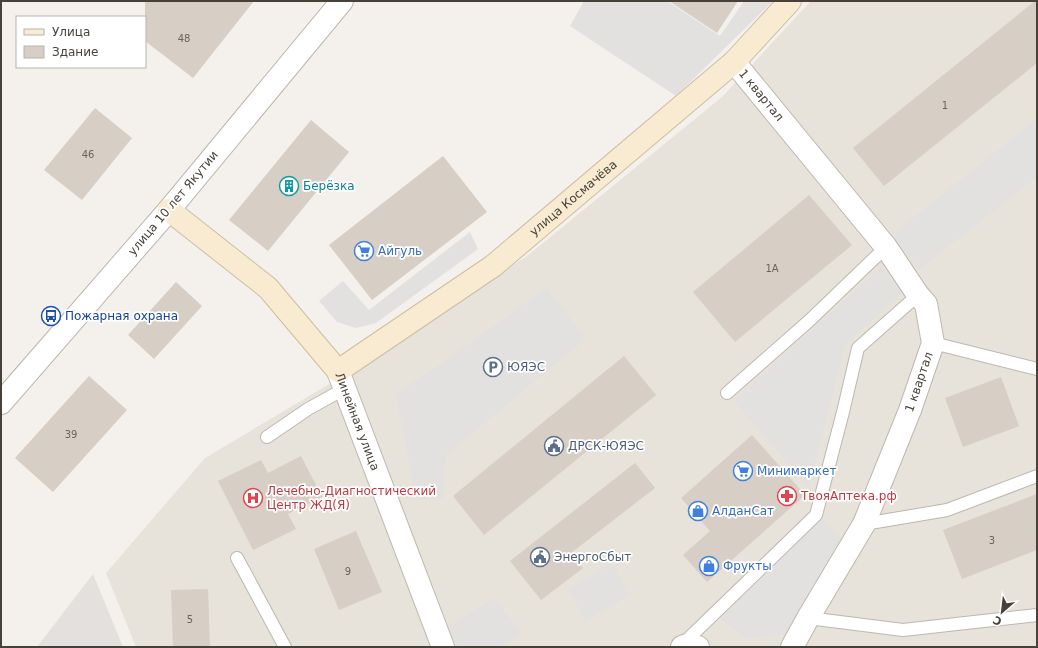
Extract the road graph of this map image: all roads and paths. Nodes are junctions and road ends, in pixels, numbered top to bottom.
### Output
1 (342, 1) edge
2 (790, 1) edge
3 (734, 62) junction
4 (169, 210) junction
5 (886, 248) junction
6 (918, 295) junction
7 (933, 343) junction
8 (1037, 369) edge
9 (341, 380) junction
10 (728, 392) dead end
11 (1, 403) edge
12 (267, 437) dead end
13 (1037, 476) edge
14 (864, 524) junction
15 (237, 558) dead end
16 (1037, 615) edge
17 (808, 618) junction
18 (689, 646) edge
19 (285, 647) edge
20 (442, 647) edge
21 (792, 647) edge

1 - 4 street, улица 10 лет Якутии
2 - 3 main road, улица Космачёва
3 - 5 street, 1 квартал
3 - 9 main road, улица Космачёва
4 - 9 main road, Линейная улица
4 - 11 street, улица 10 лет Якутии
5 - 6 street, 1 квартал
5 - 10 lane
6 - 7 street, 1 квартал
6 - 18 lane
7 - 8 lane
7 - 14 street, 1 квартал
9 - 12 lane
9 - 20 street, Линейная улица
13 - 14 lane
14 - 17 street, 1 квартал
15 - 19 lane
16 - 17 lane
17 - 21 street, 1 квартал

